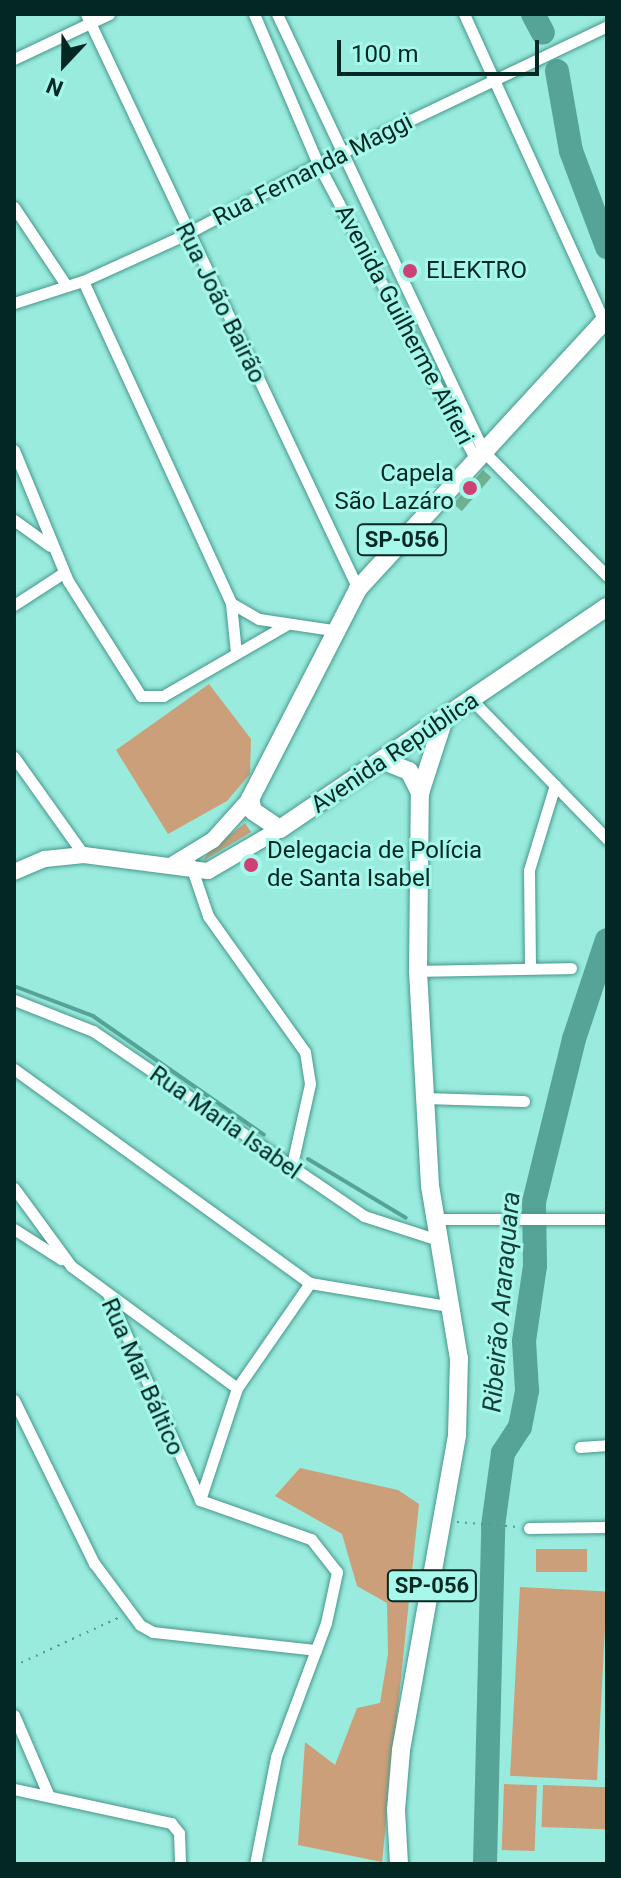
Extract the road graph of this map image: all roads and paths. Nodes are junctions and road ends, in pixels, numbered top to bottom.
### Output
1 (109, 14) edge
2 (254, 14) edge
3 (277, 14) edge
4 (464, 14) edge
5 (88, 18) edge
6 (607, 26) edge
7 (14, 59) edge
8 (494, 80) junction
9 (344, 152) junction
10 (318, 164) junction
11 (14, 207) edge
12 (186, 234) junction
13 (83, 281) junction
14 (66, 285) junction
15 (14, 303) edge
16 (606, 320) edge
17 (14, 450) edge
18 (480, 456) junction
19 (14, 520) edge
20 (50, 546) junction
21 (63, 573) junction
22 (607, 576) edge
23 (358, 589) junction
24 (231, 603) junction
25 (14, 605) edge
26 (607, 607) edge
27 (287, 625) junction
28 (333, 630) junction
29 (236, 653) junction
30 (473, 701) junction
31 (444, 719) junction
32 (384, 761) junction
33 (16, 763) edge
34 (555, 785) junction
35 (420, 793) junction
36 (250, 799) junction
37 (280, 829) junction
38 (607, 839) edge
39 (84, 855) junction
40 (184, 864) junction
41 (14, 872) edge
42 (530, 966) junction
43 (571, 968) dead end
44 (418, 971) junction
45 (14, 1000) edge
46 (14, 1069) edge
47 (422, 1098) junction
48 (524, 1101) dead end
49 (291, 1169) junction
50 (14, 1188) edge
51 (435, 1219) junction
52 (607, 1219) edge
53 (14, 1229) edge
54 (438, 1240) junction
55 (71, 1266) junction
56 (310, 1283) junction
57 (108, 1294) junction
58 (454, 1307) junction
59 (237, 1388) junction
60 (14, 1400) edge
61 (607, 1445) edge
62 (580, 1447) dead end
63 (200, 1500) junction
64 (444, 1521) junction
65 (607, 1527) edge
66 (529, 1528) joint
67 (127, 1614) junction
68 (316, 1650) junction
69 (14, 1666) edge
70 (14, 1715) edge
71 (14, 1789) edge
72 (48, 1794) junction
73 (180, 1864) edge
74 (255, 1864) edge
75 (399, 1864) edge

1 - 5 street
2 - 10 street, Avenida Guilherme Alfieri
3 - 9 street, Avenida Guilherme Alfieri
4 - 8 street
5 - 7 street
5 - 12 street, Rua João Bairão
6 - 8 street, Rua Fernanda Maggi
8 - 9 street, Rua Fernanda Maggi
8 - 16 street
9 - 10 street, Rua Fernanda Maggi
9 - 18 street, Avenida Guilherme Alfieri
10 - 12 street, Rua Fernanda Maggi
10 - 18 street, Avenida Guilherme Alfieri
11 - 14 street
12 - 13 street, Rua Fernanda Maggi
12 - 23 street, Rua João Bairão
13 - 14 street, Rua Fernanda Maggi
13 - 24 street
14 - 15 street, Rua Fernanda Maggi
16 - 18 main road, SP-056
17 - 20 street
18 - 22 street
18 - 23 main road, SP-056
19 - 20 street
20 - 21 street
21 - 25 street
21 - 29 street
23 - 28 main road, SP-056
24 - 27 street
24 - 29 street
26 - 30 main road, Avenida República
27 - 28 street
27 - 29 street
28 - 36 main road, SP-056
30 - 31 main road, Avenida República
30 - 34 street
31 - 32 main road, Avenida República
31 - 35 main road, SP-056
32 - 35 main road
32 - 37 main road, Avenida República
33 - 39 street
34 - 38 street
34 - 42 street
35 - 44 main road, SP-056
36 - 37 main road
36 - 40 street
37 - 40 street, Avenida República
39 - 40 street
39 - 41 street
40 - 49 street
42 - 43 street
42 - 44 street
44 - 47 main road, SP-056
45 - 49 street, Rua Maria Isabel
46 - 56 street
47 - 48 street
47 - 51 main road, SP-056
49 - 54 street, Rua Maria Isabel
50 - 55 street, Rua Mar Báltico
51 - 52 street
51 - 54 main road, SP-056
53 - 55 street
54 - 58 main road, SP-056
55 - 57 street, Rua Mar Báltico
56 - 58 street
56 - 59 street
57 - 59 street
57 - 63 street, Rua Mar Báltico
58 - 64 main road, SP-056
59 - 63 street
60 - 67 street
61 - 62 street
63 - 68 street
64 - 66 path
64 - 75 main road, SP-056
65 - 66 street
67 - 68 street
67 - 69 path
68 - 74 street
70 - 72 street
71 - 72 street
72 - 73 street

